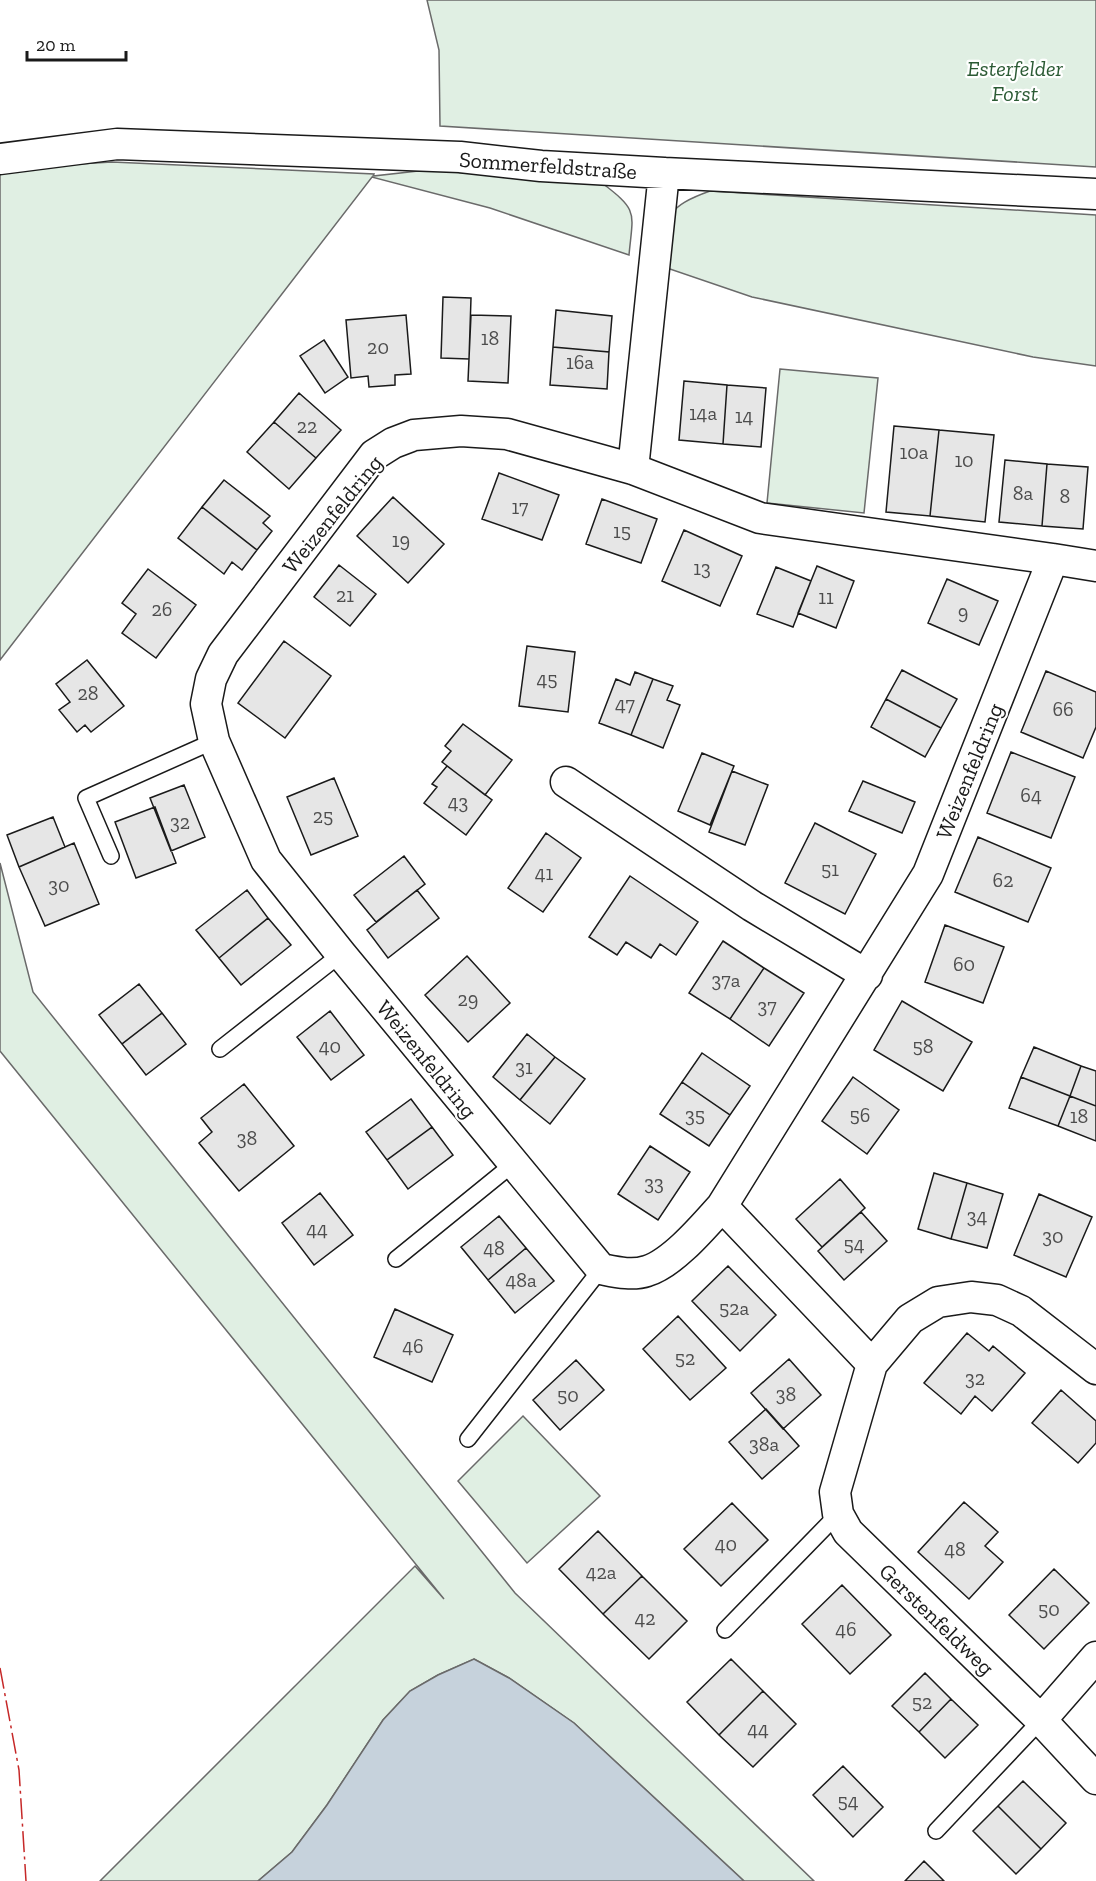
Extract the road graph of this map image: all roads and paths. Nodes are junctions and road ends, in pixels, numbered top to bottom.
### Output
1 (0, 159) edge
2 (664, 173) junction
3 (1096, 194) edge
4 (633, 469) junction
5 (1053, 559) junction
6 (1096, 566) edge
7 (214, 741) junction
8 (566, 782) dead end
9 (111, 856) dead end
10 (341, 954) junction
11 (867, 975) junction
12 (220, 1049) dead end
13 (513, 1164) junction
14 (722, 1206) junction
15 (396, 1259) dead end
16 (601, 1269) junction
17 (872, 1364) junction
18 (1096, 1369) edge
19 (468, 1440) dead end
20 (838, 1514) junction
21 (725, 1630) dead end
22 (1096, 1657) edge
23 (1041, 1720) junction
24 (1096, 1779) edge
25 (936, 1831) dead end

1 - 2 street, Sommerfeldstraße
2 - 3 street, Sommerfeldstraße
2 - 4 street
4 - 5 street, Weizenfeldring
4 - 7 street, Weizenfeldring
5 - 6 street, Weizenfeldring
5 - 11 street, Weizenfeldring
7 - 9 lane
7 - 10 street, Weizenfeldring
8 - 11 street
10 - 12 lane
10 - 13 street, Weizenfeldring
11 - 14 street, Weizenfeldring
13 - 15 lane
13 - 16 street, Weizenfeldring
14 - 16 street, Weizenfeldring
14 - 17 street
16 - 19 lane
17 - 18 street
17 - 20 street
20 - 21 lane
20 - 23 street, Gerstenfeldweg
22 - 23 street
23 - 24 street, Gerstenfeldweg
23 - 25 lane

